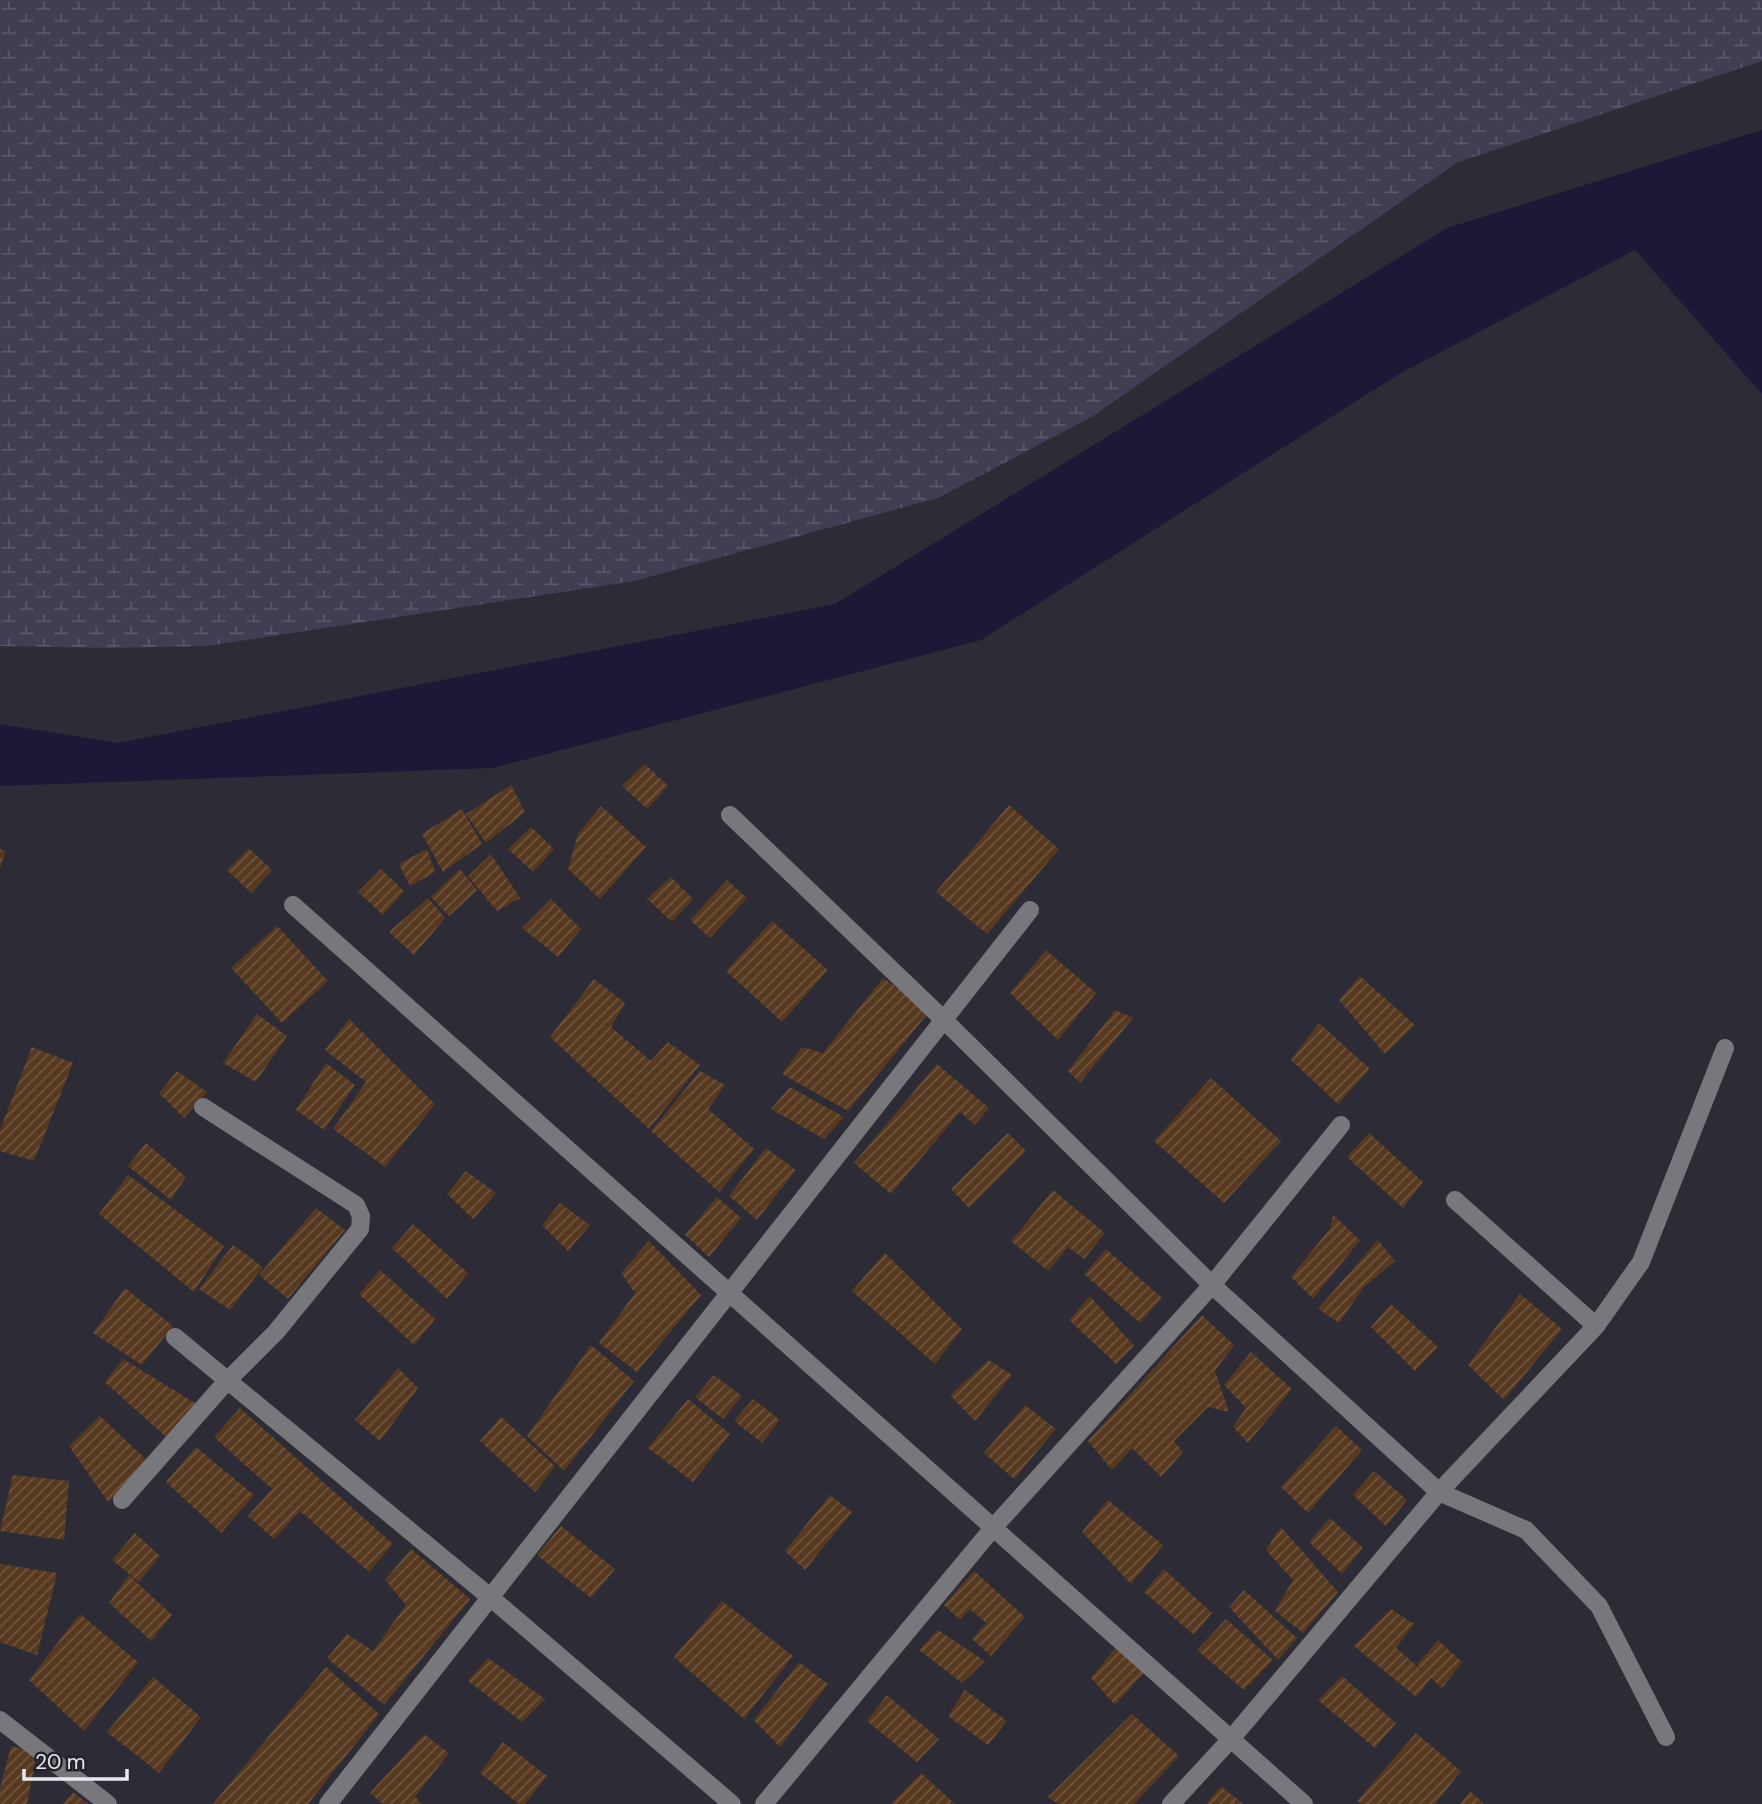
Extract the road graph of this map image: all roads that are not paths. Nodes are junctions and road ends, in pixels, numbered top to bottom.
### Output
1 (730, 815) dead end
2 (293, 905) dead end
3 (1030, 910) dead end
4 (943, 1019) junction
5 (1725, 1048) dead end
6 (203, 1107) dead end
7 (1341, 1125) dead end
8 (1455, 1200) dead end
9 (1212, 1285) junction
10 (729, 1293) junction
11 (1596, 1325) junction
12 (175, 1337) dead end
13 (226, 1382) junction
14 (1439, 1492) junction
15 (122, 1500) dead end
16 (993, 1528) junction
17 (490, 1597) junction
18 (0, 1720) edge
19 (1666, 1737) dead end
20 (1231, 1739) junction
21 (108, 1804) edge
22 (328, 1804) edge
23 (732, 1804) edge
24 (764, 1804) edge
25 (1171, 1804) edge
26 (1304, 1804) edge

1 - 4 street
2 - 10 street
3 - 4 street
4 - 9 street
4 - 10 street
5 - 11 street
6 - 13 street
7 - 9 street
8 - 11 street
9 - 14 street
9 - 16 street
10 - 16 street
10 - 17 street
11 - 14 street
12 - 13 street
13 - 15 street
13 - 17 street
14 - 19 street
14 - 20 street
16 - 20 street
16 - 24 street
17 - 22 street
17 - 23 street
18 - 21 street
20 - 25 street
20 - 26 street

